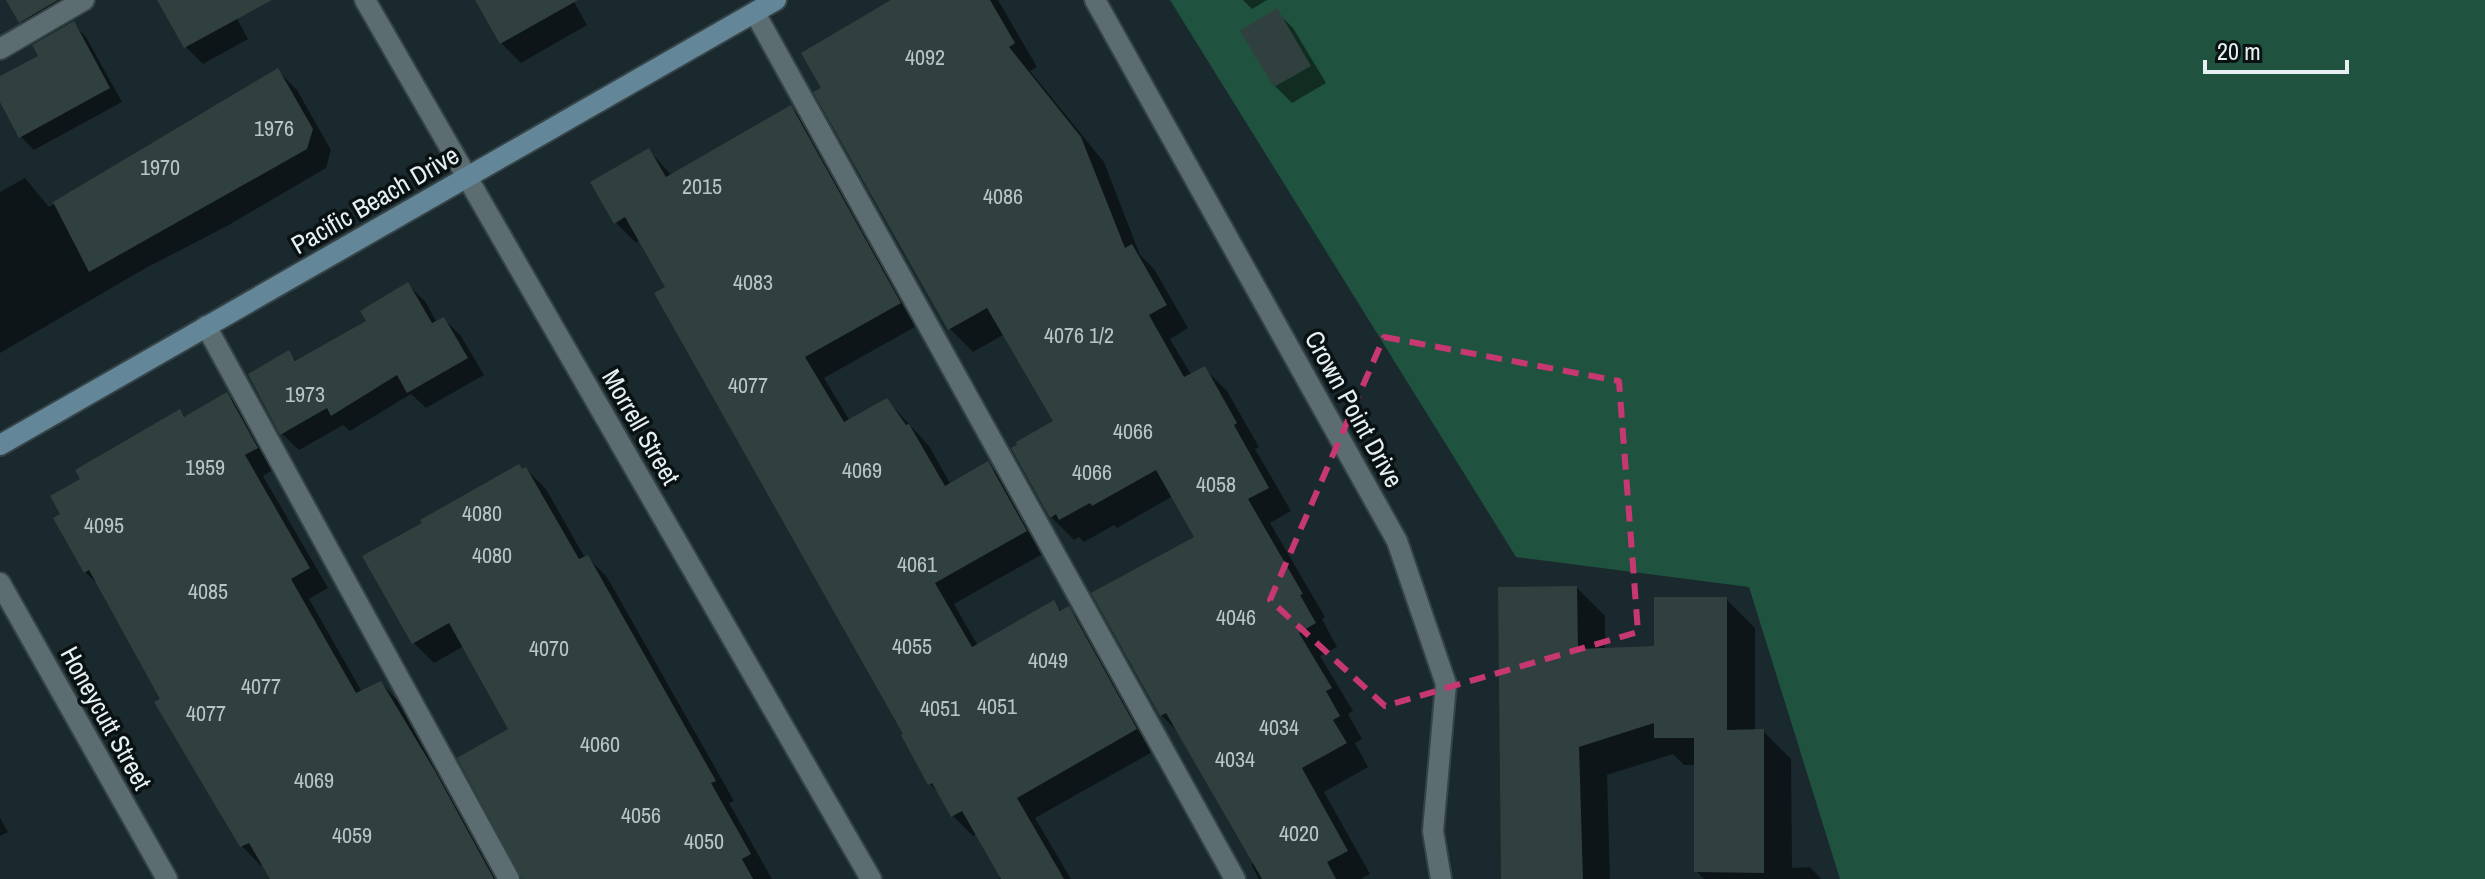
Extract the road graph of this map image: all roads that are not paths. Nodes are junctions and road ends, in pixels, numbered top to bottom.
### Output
1 (84, 0) edge
2 (365, 0) edge
3 (776, 0) edge
4 (1095, 0) edge
5 (755, 13) junction
6 (0, 49) edge
7 (467, 178) junction
8 (206, 326) junction
9 (0, 445) edge
10 (0, 583) edge
11 (167, 879) edge
12 (509, 879) edge
13 (871, 879) edge
14 (1235, 879) edge
15 (1441, 879) edge

1 - 6 street
2 - 7 street, Morrell Street
3 - 5 street, Pacific Beach Drive
4 - 15 street, Crown Point Drive
5 - 7 street, Pacific Beach Drive
5 - 14 street
7 - 8 street, Pacific Beach Drive
7 - 13 street, Morrell Street
8 - 9 street, Pacific Beach Drive
8 - 12 street
10 - 11 street, Honeycutt Street

